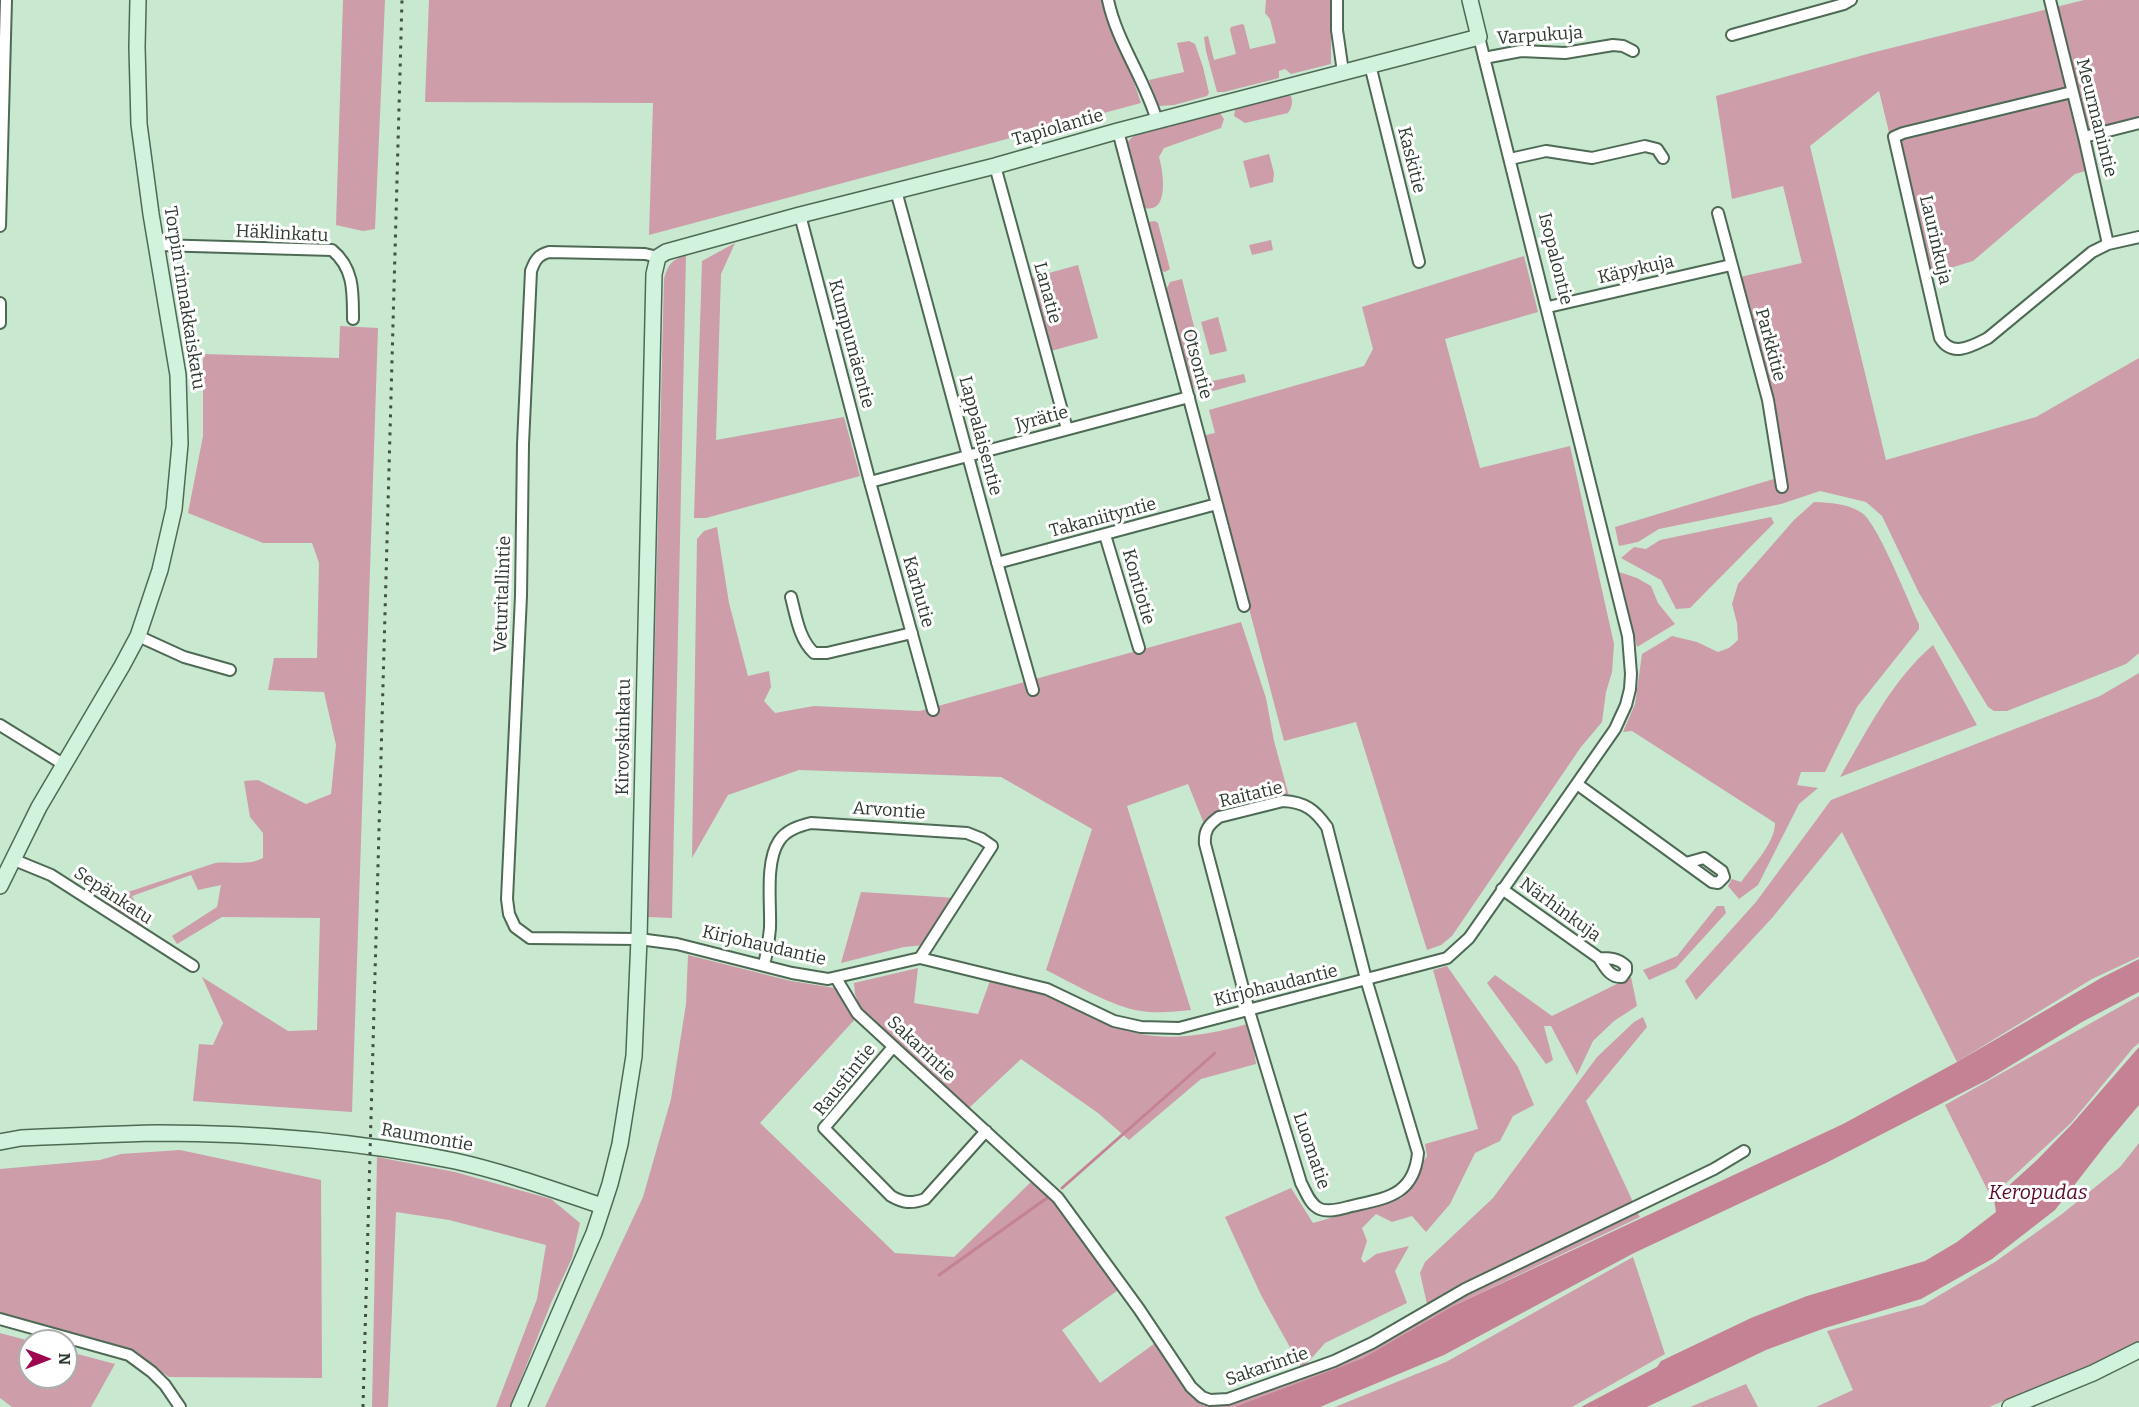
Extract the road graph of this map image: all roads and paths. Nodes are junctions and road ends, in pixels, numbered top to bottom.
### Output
1 (6, 0) edge
2 (138, 0) edge
3 (1108, 0) edge
4 (1337, 0) edge
5 (1470, 0) edge
6 (2050, 0) edge
7 (1848, 2) edge
8 (1732, 35) dead end
9 (1479, 38) junction
10 (1633, 51) dead end
11 (1484, 58) junction
12 (1370, 65) junction
13 (1343, 72) junction
14 (2072, 92) junction
15 (1157, 121) junction
16 (2139, 123) edge
17 (1118, 131) junction
18 (2084, 137) junction
19 (1663, 158) dead end
20 (1510, 159) junction
21 (995, 166) junction
22 (896, 191) junction
23 (1718, 213) dead end
24 (800, 215) junction
25 (0, 225) edge
26 (2139, 237) edge
27 (156, 245) junction
28 (2103, 246) junction
29 (657, 261) junction
30 (1419, 262) dead end
31 (1731, 266) junction
32 (0, 303) edge
33 (1548, 307) junction
34 (353, 319) dead end
35 (0, 323) edge
36 (1189, 397) junction
37 (1067, 429) junction
38 (969, 456) junction
39 (870, 482) junction
40 (1782, 487) dead end
41 (1217, 504) junction
42 (1601, 529) joint
43 (1105, 535) junction
44 (997, 563) junction
45 (791, 597) dead end
46 (1244, 606) dead end
47 (912, 633) junction
48 (138, 636) junction
49 (1139, 648) dead end
50 (230, 670) dead end
51 (1034, 690) dead end
52 (933, 710) dead end
53 (0, 725) edge
54 (63, 764) junction
55 (1577, 784) junction
56 (12, 859) junction
57 (1686, 863) dead end
58 (0, 886) edge
59 (1502, 889) junction
60 (639, 939) junction
61 (920, 958) junction
62 (1599, 958) dead end
63 (764, 965) junction
64 (193, 966) dead end
65 (836, 978) junction
66 (1366, 979) junction
67 (1249, 1011) junction
68 (893, 1047) junction
69 (986, 1131) junction
70 (0, 1134) edge
71 (21, 1138) junction
72 (0, 1142) edge
73 (1744, 1151) dead end
74 (602, 1206) junction
75 (0, 1319) edge
76 (2139, 1350) edge
77 (180, 1407) edge
78 (519, 1407) edge
79 (2010, 1407) edge

1 - 25 street
2 - 27 street, Torpin rinnakkaiskatu
3 - 15 street
4 - 13 street
5 - 9 street, Isopalontie
6 - 14 street, Meurmanintie
7 - 8 street
9 - 11 street, Isopalontie
9 - 12 street, Tapiolantie
10 - 11 street, Varpukuja
11 - 20 street, Isopalontie
12 - 13 street, Tapiolantie
12 - 30 street, Kaskitie
13 - 15 street, Tapiolantie
14 - 18 street, Meurmanintie
14 - 28 street, Laurinkuja
15 - 17 street, Tapiolantie
16 - 18 street
17 - 21 street, Tapiolantie
17 - 36 street, Otsontie
18 - 28 street, Meurmanintie
19 - 20 street
20 - 33 street, Isopalontie
21 - 22 street, Tapiolantie
21 - 37 street, Lanatie
22 - 24 street, Tapiolantie
22 - 38 street, Lappalaisentie
23 - 31 street, Parkkitie
24 - 29 street, Tapiolantie
24 - 39 street, Kumpumäentie
26 - 28 street
27 - 34 street, Häklinkatu
27 - 48 street, Torpin rinnakkaiskatu
29 - 60 street, Kirovskinkatu
29 - 60 street, Veturitallintie
31 - 33 street, Käpykuja
31 - 40 street, Parkkitie
32 - 35 street
33 - 42 street, Isopalontie
36 - 37 street, Jyrätie
36 - 41 street, Otsontie
37 - 38 street, Jyrätie
38 - 39 street, Jyrätie
38 - 44 street, Lappalaisentie
39 - 47 street, Karhutie
41 - 43 street, Takaniityntie
41 - 46 street, Otsontie
42 - 55 street, Kirjohaudantie
43 - 44 street, Takaniityntie
43 - 49 street, Kontiotie
44 - 51 street, Lappalaisentie
45 - 47 street
47 - 52 street, Karhutie
48 - 50 street
48 - 54 street, Torpin rinnakkaiskatu
53 - 54 street
54 - 56 street, Torpin rinnakkaiskatu
55 - 57 street
55 - 59 street, Kirjohaudantie
56 - 58 street, Torpin rinnakkaiskatu
56 - 64 street, Sepänkatu
59 - 62 street, Närhinkuja
59 - 66 street, Kirjohaudantie
60 - 63 street, Kirjohaudantie
60 - 74 street, Kirovskinkatu
61 - 63 street, Arvontie
61 - 65 street, Kirjohaudantie
61 - 67 street, Kirjohaudantie
63 - 65 street, Kirjohaudantie
65 - 68 street, Sakarintie
66 - 67 street, Kirjohaudantie
66 - 67 street, Raitatie
66 - 67 street, Luomatie
68 - 69 street, Sakarintie
68 - 69 street, Raustintie
69 - 73 street, Sakarintie
70 - 71 street, Raumontie
71 - 72 street, Raumontie
71 - 74 street, Raumontie
74 - 78 street
75 - 77 street
76 - 79 street

